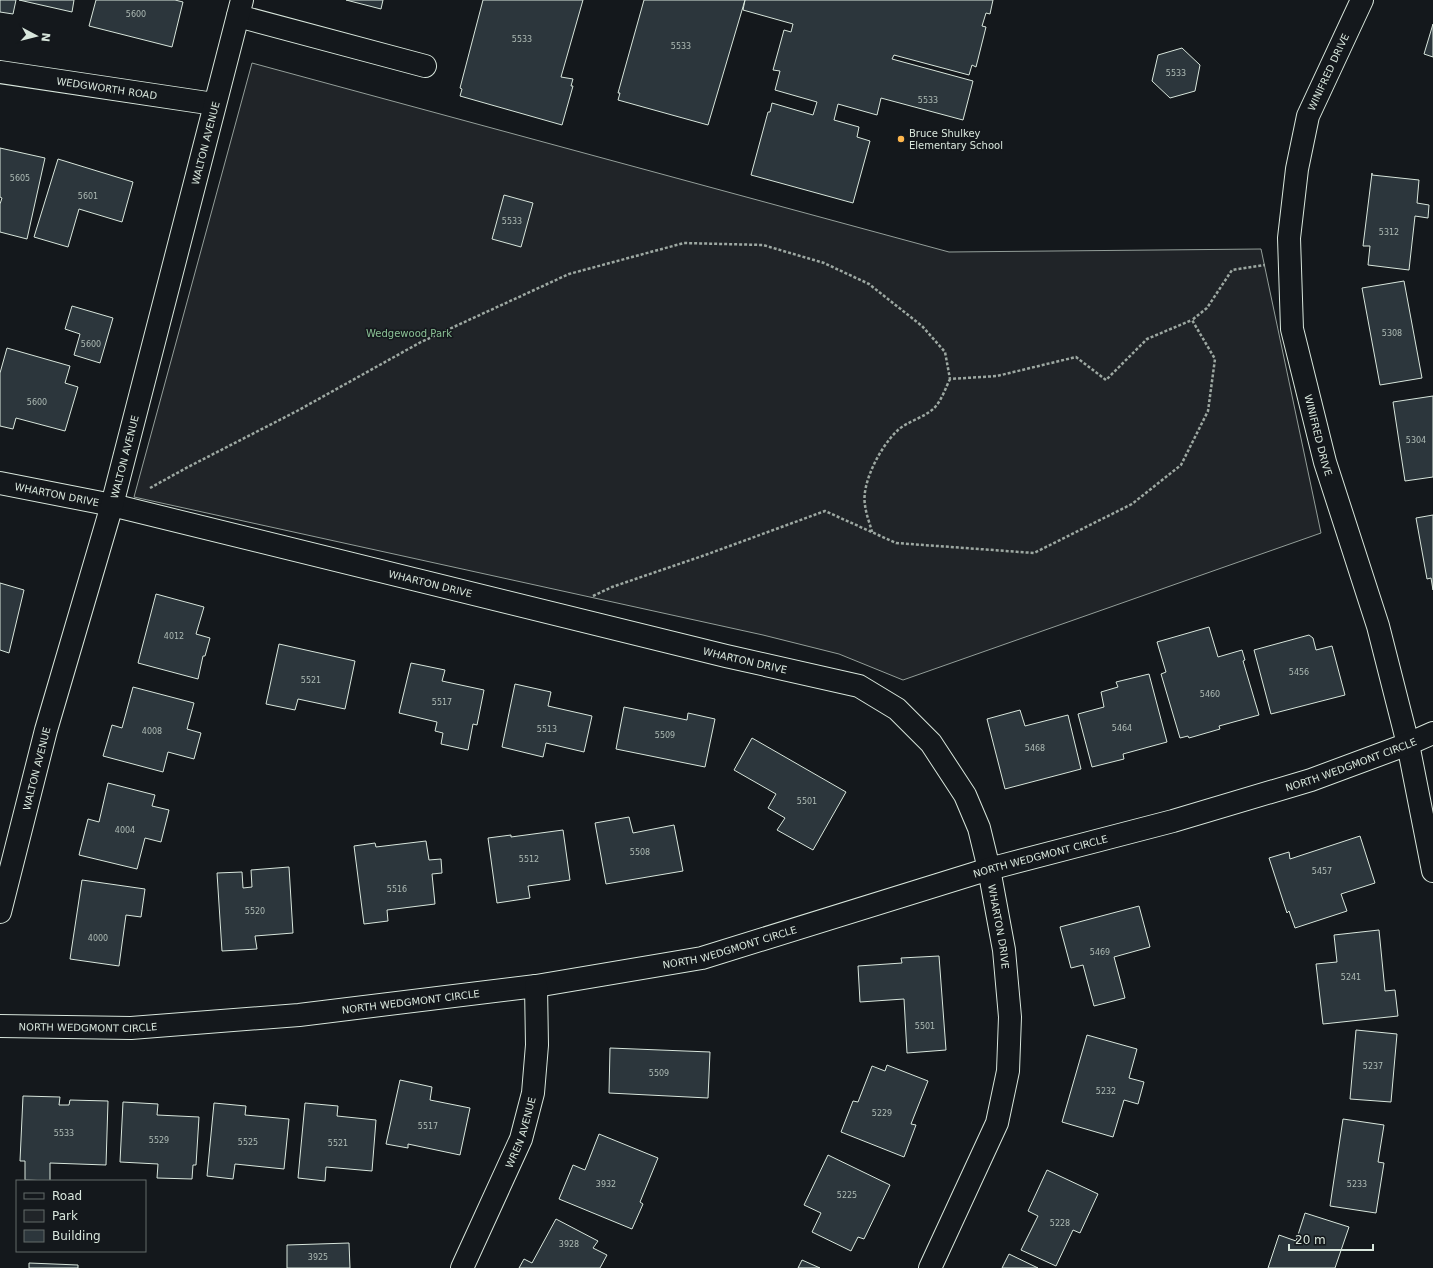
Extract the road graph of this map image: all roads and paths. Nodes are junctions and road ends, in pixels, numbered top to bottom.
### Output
1 (1362, 0) edge
2 (240, 8) edge
3 (425, 66) dead end
4 (0, 72) edge
5 (214, 104) junction
6 (1290, 262) junction
7 (1192, 320) junction
8 (950, 379) junction
9 (0, 483) edge
10 (148, 489) dead end
11 (112, 505) junction
12 (872, 532) junction
13 (592, 597) dead end
14 (1433, 733) edge
15 (1408, 744) junction
16 (989, 869) junction
17 (1433, 871) edge
18 (0, 912) edge
19 (536, 986) junction
20 (0, 1026) edge
21 (462, 1268) edge
22 (930, 1268) edge

1 - 6 street, WINIFRED DRIVE
2 - 3 street
2 - 5 street, WALTON AVENUE
4 - 5 street, WEDGWORTH ROAD
5 - 11 street, WALTON AVENUE
6 - 7 path
6 - 15 street, WINIFRED DRIVE
7 - 8 path
7 - 12 path
8 - 10 path
8 - 12 path
9 - 11 street, WHARTON DRIVE
11 - 16 street, WHARTON DRIVE
11 - 18 street, WALTON AVENUE
12 - 13 path
14 - 15 street, NORTH WEDGMONT CIRCLE
15 - 16 street, NORTH WEDGMONT CIRCLE
15 - 17 street, WINIFRED DRIVE
16 - 19 street, NORTH WEDGMONT CIRCLE
16 - 22 street, WHARTON DRIVE
19 - 20 street, NORTH WEDGMONT CIRCLE
19 - 21 street, WREN AVENUE

